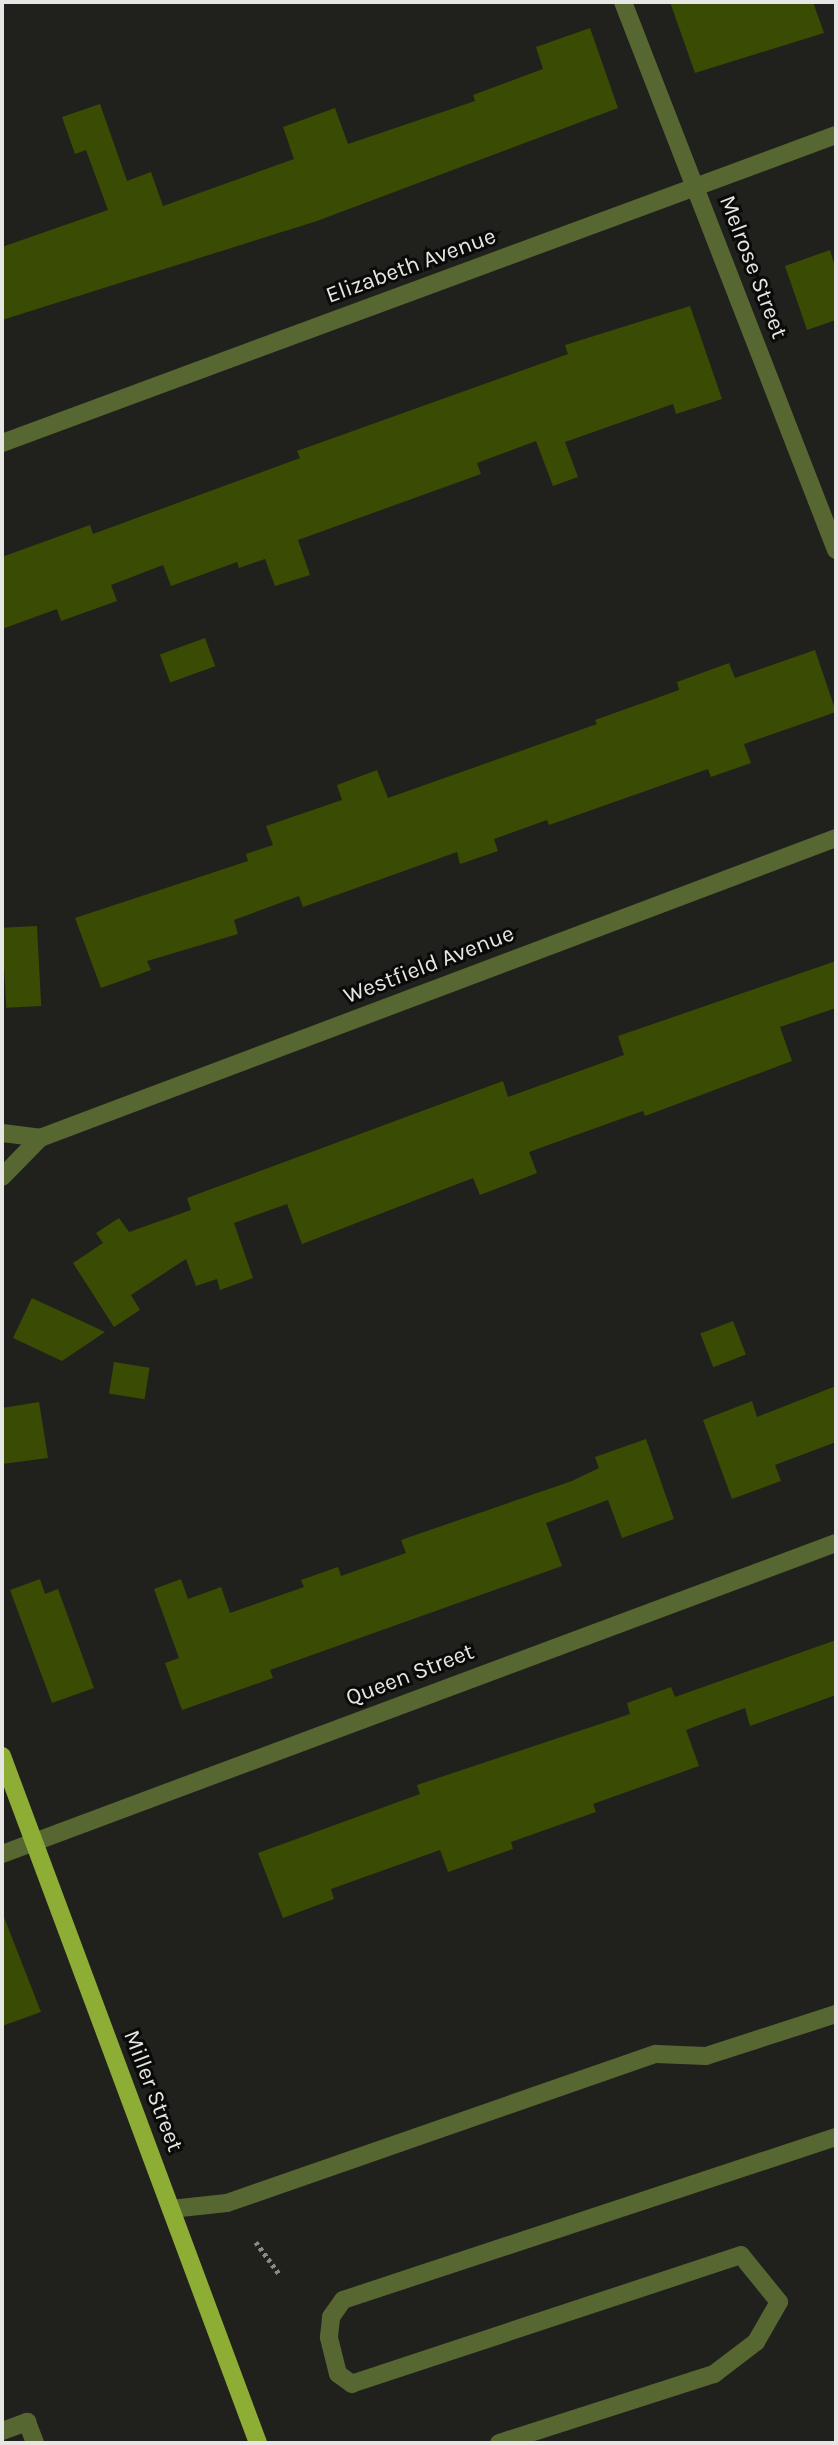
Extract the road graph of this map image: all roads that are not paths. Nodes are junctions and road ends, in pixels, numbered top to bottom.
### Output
1 (623, 2) edge
2 (836, 135) edge
3 (696, 188) junction
4 (2, 443) edge
5 (836, 550) edge
6 (836, 838) edge
7 (2, 1133) edge
8 (40, 1138) junction
9 (2, 1177) edge
10 (836, 1544) edge
11 (2, 1756) edge
12 (34, 1842) junction
13 (2, 1854) edge
14 (836, 2014) edge
15 (836, 2137) edge
16 (171, 2209) junction
17 (2, 2431) edge
18 (35, 2443) edge
19 (258, 2443) edge
20 (499, 2443) edge

1 - 3 street, Melrose Street
2 - 3 street, Elizabeth Avenue
3 - 4 street, Elizabeth Avenue
3 - 5 street, Melrose Street
6 - 8 street, Westfield Avenue
7 - 8 street, Westfield Avenue
8 - 9 street, Westfield Avenue
10 - 12 street, Queen Street
11 - 12 main road, Miller Street
12 - 13 street, Queen Street
12 - 16 main road, Miller Street
14 - 16 street
15 - 20 street
16 - 19 main road, Miller Street
17 - 18 street

